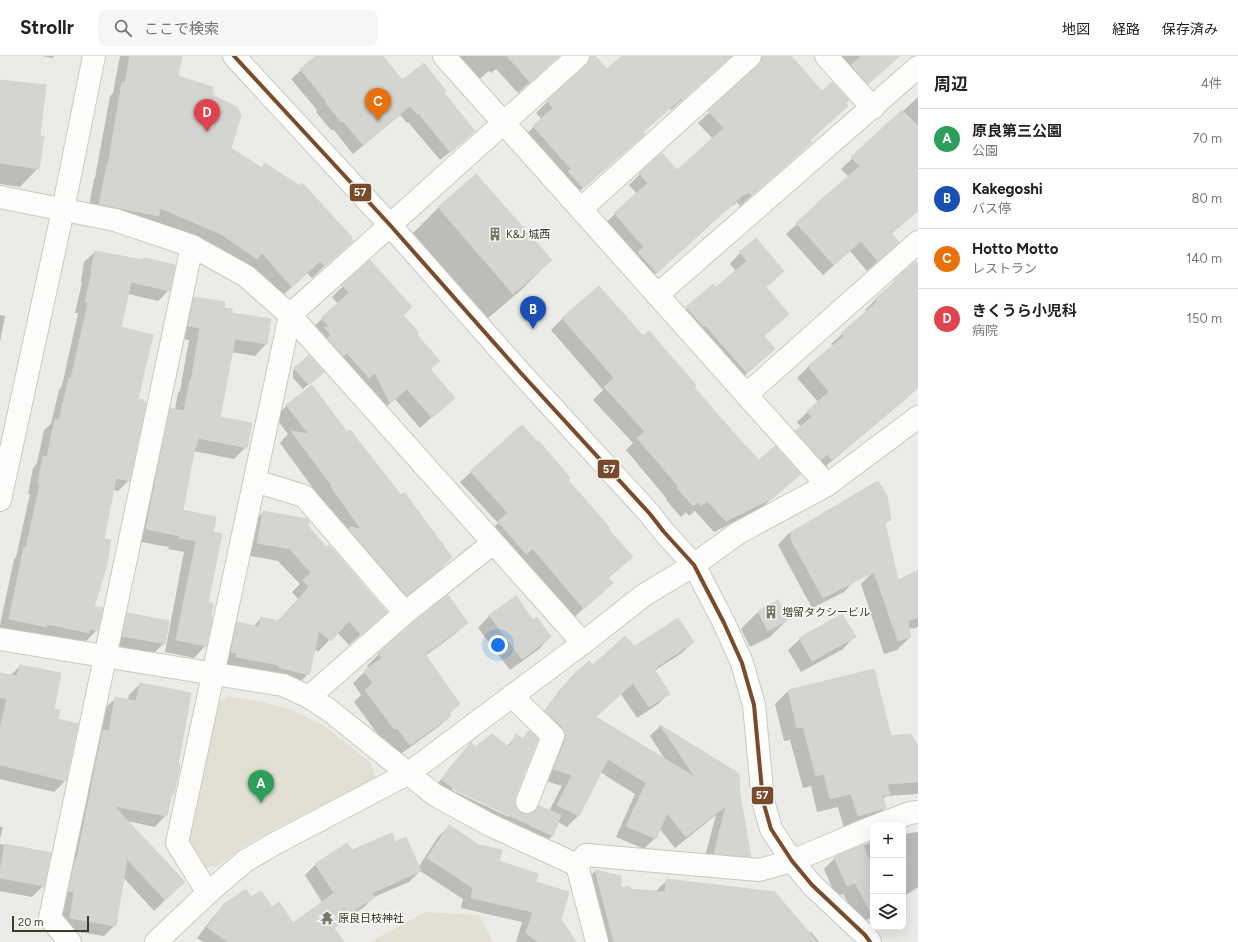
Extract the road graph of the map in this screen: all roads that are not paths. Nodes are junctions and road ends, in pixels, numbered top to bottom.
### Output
1 (94, 56) edge
2 (234, 56) edge
3 (444, 56) edge
4 (578, 56) edge
5 (750, 56) edge
6 (826, 56) edge
7 (918, 67) edge
8 (873, 108) junction
9 (504, 123) junction
10 (0, 197) edge
11 (581, 209) junction
12 (63, 210) junction
13 (390, 225) junction
14 (918, 242) edge
15 (192, 246) junction
16 (657, 295) junction
17 (290, 315) junction
18 (746, 395) junction
19 (918, 417) edge
20 (255, 481) junction
21 (827, 485) junction
22 (0, 500) edge
23 (493, 542) junction
24 (694, 565) junction
25 (405, 613) junction
26 (0, 639) edge
27 (583, 644) junction
28 (105, 656) junction
29 (214, 674) junction
30 (512, 696) junction
31 (309, 697) junction
32 (409, 773) junction
33 (527, 802) dead end
34 (918, 812) edge
35 (886, 822) edge
36 (870, 828) edge
37 (792, 860) junction
38 (577, 865) junction
39 (208, 893) junction
40 (70, 942) edge
41 (156, 942) edge
42 (597, 942) edge
43 (870, 942) edge

1 - 12 street
2 - 13 street
3 - 9 street
4 - 9 street
5 - 11 street
6 - 8 street
7 - 8 street
8 - 16 street
9 - 11 street
9 - 13 street
10 - 12 street
11 - 16 street
12 - 15 street
12 - 22 street
13 - 17 street
13 - 24 street
14 - 18 street
15 - 17 street
15 - 28 street
16 - 18 street
17 - 20 street
17 - 23 street
18 - 21 street
19 - 21 street
20 - 25 street
20 - 29 street
21 - 24 street
23 - 25 street
23 - 27 street
24 - 27 street
24 - 37 street
25 - 31 street
26 - 28 street
27 - 30 street
28 - 29 street
28 - 40 street
29 - 31 street
29 - 39 street
30 - 32 street
30 - 33 street
31 - 32 street
32 - 38 street
32 - 39 street
34 - 35 street
36 - 37 street
37 - 38 street
37 - 43 street
38 - 42 street
39 - 41 street

